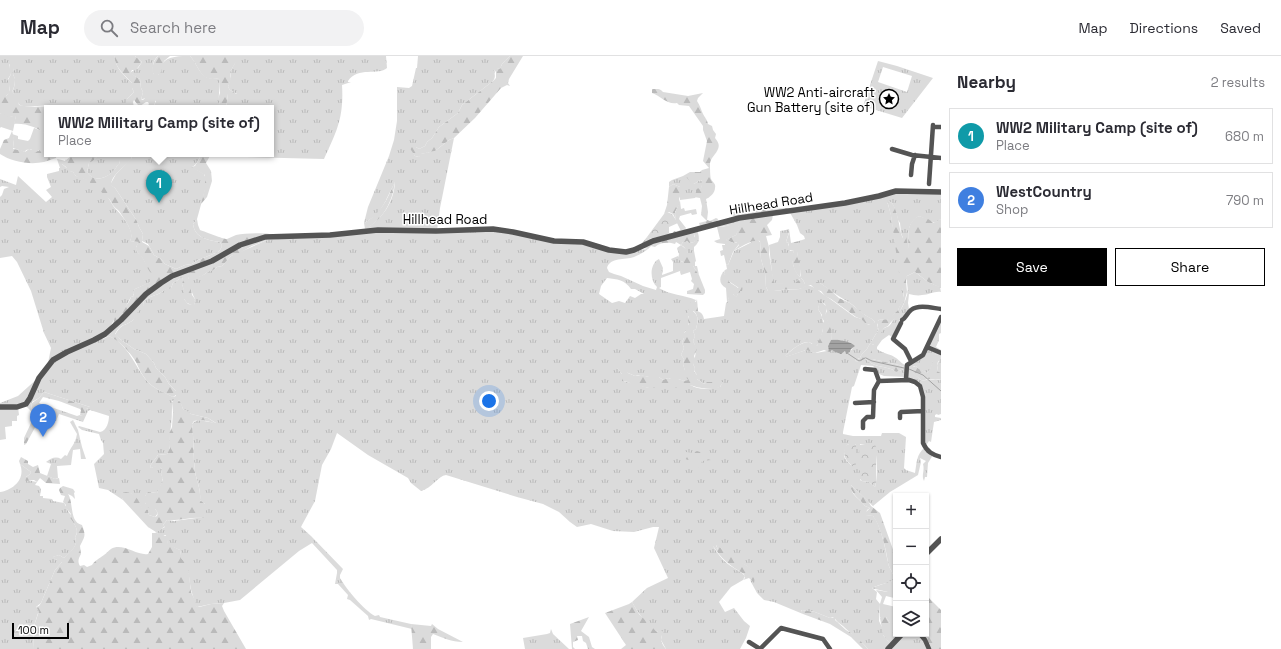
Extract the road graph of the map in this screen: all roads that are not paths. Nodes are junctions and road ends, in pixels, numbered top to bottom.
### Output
1 (941, 127) edge
2 (892, 149) dead end
3 (915, 155) junction
4 (931, 157) junction
5 (941, 158) edge
6 (910, 175) dead end
7 (929, 184) dead end
8 (941, 192) edge
9 (941, 309) edge
10 (941, 317) edge
11 (927, 347) junction
12 (941, 353) edge
13 (911, 361) junction
14 (865, 369) dead end
15 (879, 380) junction
16 (906, 380) junction
17 (855, 402) dead end
18 (874, 402) junction
19 (0, 407) edge
20 (923, 411) junction
21 (900, 418) dead end
22 (863, 428) dead end
23 (941, 457) edge
24 (941, 539) edge
25 (929, 551) edge
26 (899, 637) edge
27 (922, 637) edge
28 (749, 642) dead end
29 (760, 649) edge
30 (830, 649) edge
31 (888, 649) edge
32 (929, 649) edge

1 - 4 street
2 - 3 street
3 - 4 street
3 - 6 street
4 - 5 street
4 - 7 street
8 - 19 street, Hillhead Road
9 - 13 street
10 - 11 street
11 - 12 street
11 - 13 street
13 - 16 street
14 - 15 street
15 - 16 street
15 - 18 street
16 - 20 street
17 - 18 street
18 - 22 street
20 - 21 street
20 - 23 street
24 - 25 street
26 - 31 street
27 - 32 street
28 - 29 street
29 - 30 street

